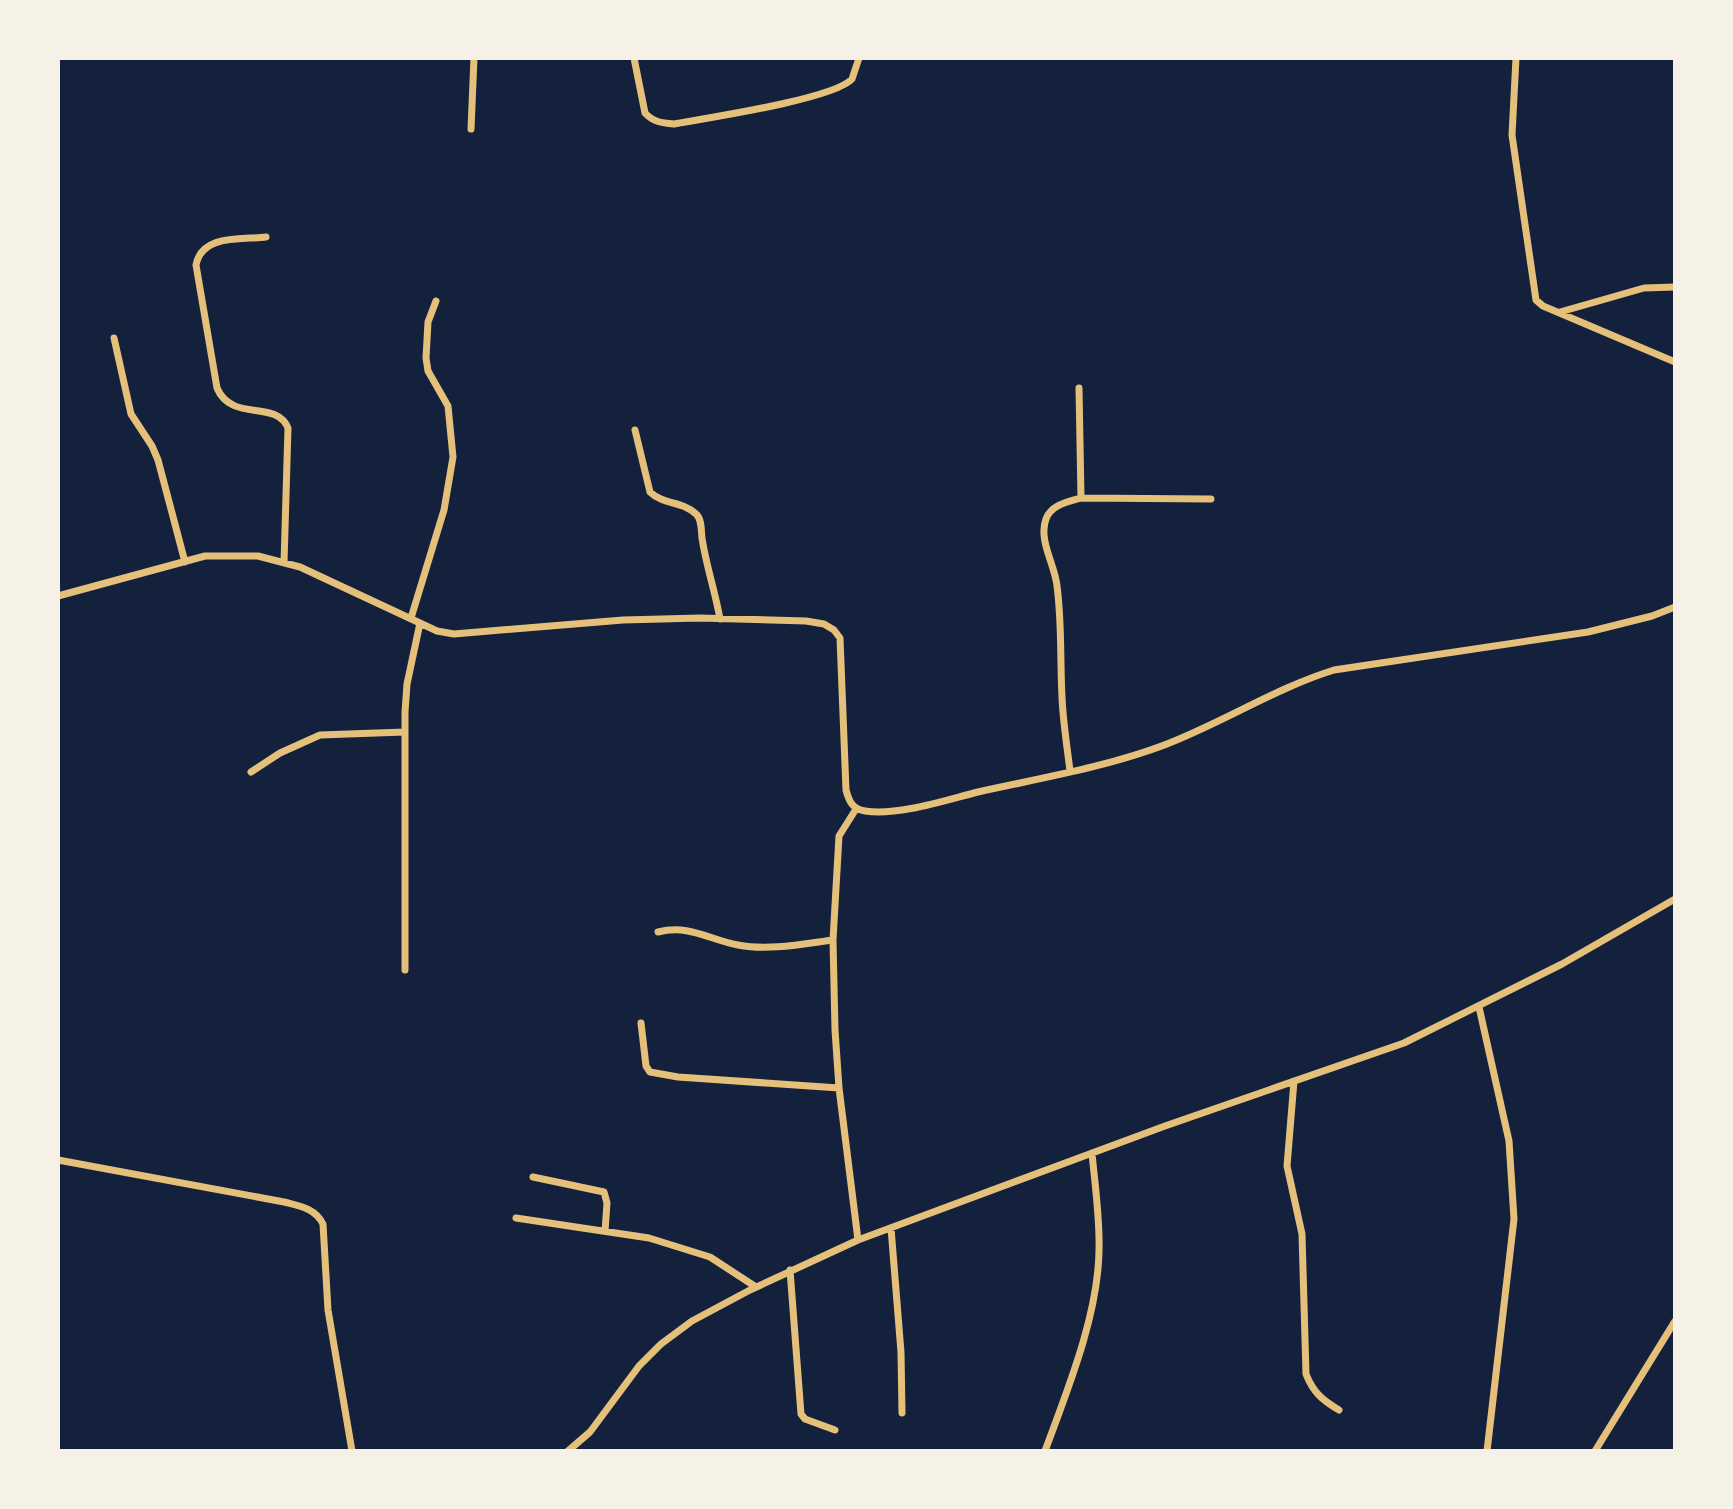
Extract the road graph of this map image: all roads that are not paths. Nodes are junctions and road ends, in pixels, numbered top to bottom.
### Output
1 (474, 58) edge
2 (634, 58) edge
3 (859, 58) edge
4 (1516, 58) edge
5 (471, 129) dead end
6 (266, 237) dead end
7 (1675, 287) edge
8 (436, 301) dead end
9 (1560, 312) junction
10 (114, 338) dead end
11 (1675, 362) edge
12 (1079, 388) dead end
13 (635, 430) dead end
14 (1081, 498) junction
15 (1211, 499) dead end
16 (185, 562) junction
17 (284, 563) junction
18 (58, 596) edge
19 (1675, 607) edge
20 (411, 618) junction
21 (720, 619) junction
22 (420, 623) junction
23 (405, 732) junction
24 (1070, 771) junction
25 (251, 772) dead end
26 (856, 809) junction
27 (1675, 899) edge
28 (658, 932) dead end
29 (833, 940) junction
30 (405, 970) dead end
31 (1479, 1007) junction
32 (641, 1023) dead end
33 (1294, 1081) junction
34 (839, 1088) junction
35 (1092, 1153) junction
36 (58, 1160) edge
37 (533, 1177) dead end
38 (516, 1218) dead end
39 (891, 1228) junction
40 (605, 1231) junction
41 (858, 1240) junction
42 (790, 1270) junction
43 (756, 1287) junction
44 (1675, 1321) edge
45 (1339, 1410) dead end
46 (902, 1413) dead end
47 (835, 1430) dead end
48 (352, 1451) edge
49 (568, 1451) edge
50 (1045, 1451) edge
51 (1487, 1451) edge
52 (1595, 1451) edge

1 - 5 street
2 - 3 street
4 - 9 street
6 - 17 street
7 - 9 street
8 - 20 street
9 - 11 street
10 - 16 street
12 - 14 street
13 - 21 street
14 - 15 street
14 - 24 street
16 - 17 street
16 - 18 street
17 - 20 street
19 - 24 street
20 - 22 street
21 - 22 street
21 - 26 street
22 - 23 street
23 - 25 street
23 - 30 street
24 - 26 street
26 - 29 street
27 - 31 street
28 - 29 street
29 - 34 street
31 - 33 street
31 - 51 street
32 - 34 street
33 - 35 street
33 - 45 street
34 - 41 street
35 - 39 street
35 - 50 street
36 - 48 street
37 - 40 street
38 - 40 street
39 - 41 street
39 - 46 street
40 - 43 street
41 - 42 street
42 - 43 street
42 - 47 street
43 - 49 street
44 - 52 street

